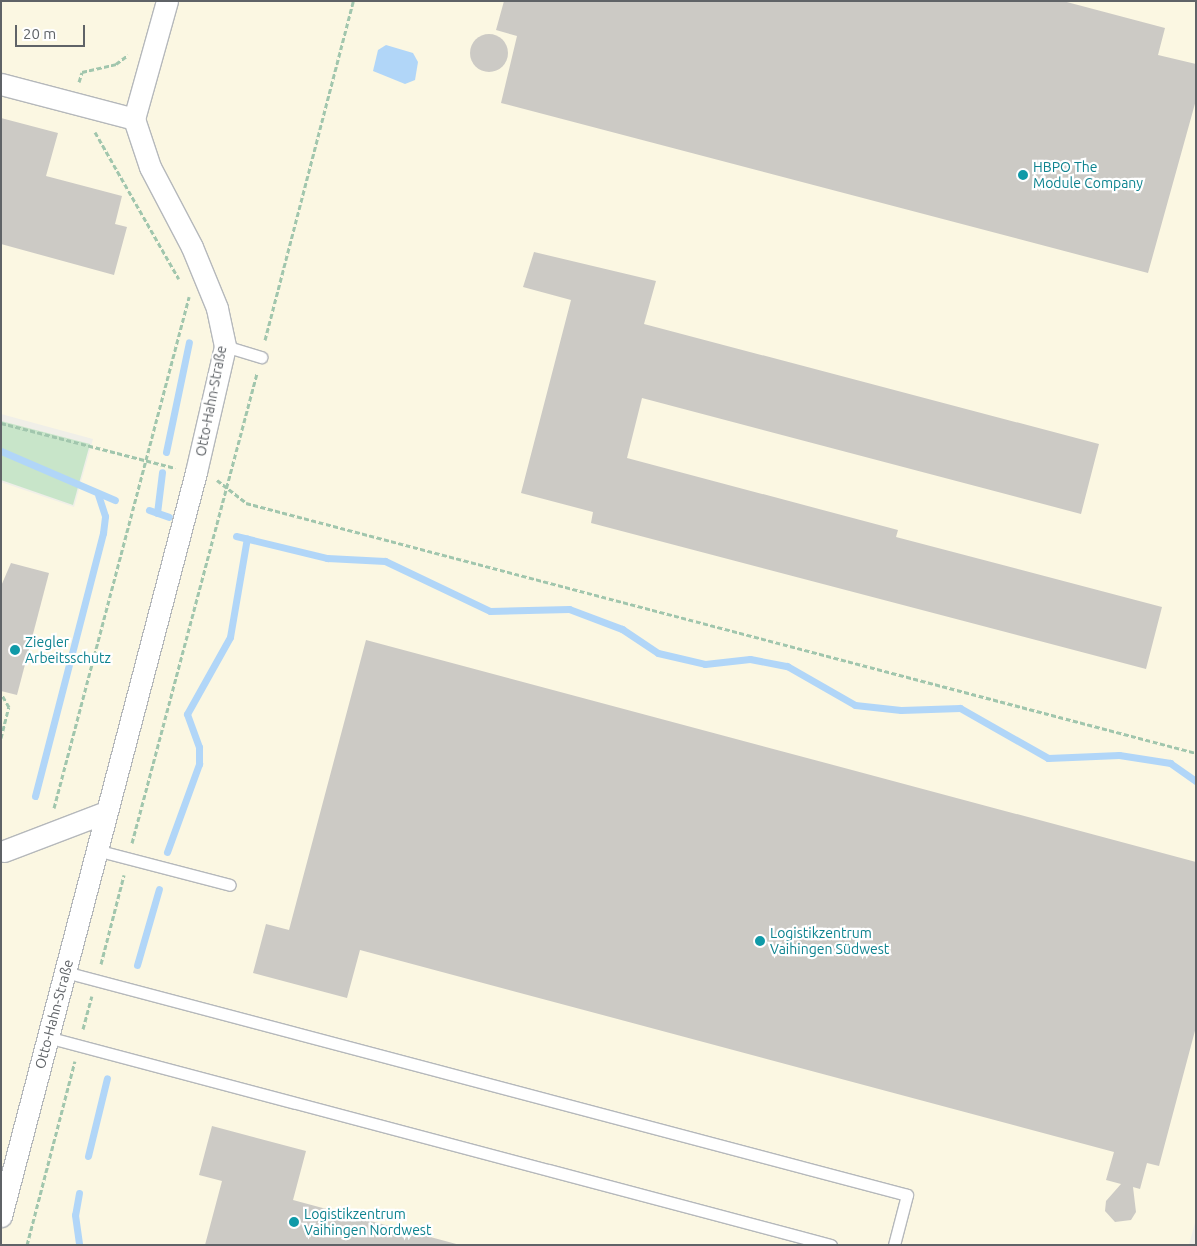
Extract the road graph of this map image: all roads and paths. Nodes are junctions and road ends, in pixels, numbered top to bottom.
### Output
1 (167, 1) edge
2 (354, 1) edge
3 (130, 48) dead end
4 (1, 84) edge
5 (73, 103) junction
6 (134, 119) junction
7 (93, 129) dead end
8 (224, 346) junction
9 (261, 357) junction
10 (1, 423) edge
11 (143, 461) junction
12 (196, 472) junction
13 (226, 488) junction
14 (2, 695) edge
15 (1, 738) edge
16 (1196, 753) edge
17 (106, 812) junction
18 (54, 832) junction
19 (96, 850) junction
20 (2, 855) edge
21 (128, 858) junction
22 (230, 886) dead end
23 (65, 972) junction
24 (96, 980) junction
25 (47, 1037) junction
26 (79, 1045) junction
27 (1, 1216) edge
28 (27, 1245) edge
29 (831, 1245) edge
30 (894, 1245) edge

1 - 6 street
2 - 9 path
3 - 5 path
4 - 5 street
5 - 6 street
6 - 8 street, Otto-Hahn-Straße
7 - 11 path
8 - 9 lane
8 - 12 street, Otto-Hahn-Straße
9 - 13 path
10 - 11 path
11 - 12 path
11 - 18 path
12 - 13 path
12 - 17 street, Otto-Hahn-Straße
13 - 16 path
13 - 21 path
14 - 15 path
17 - 18 street
17 - 19 street, Otto-Hahn-Straße
18 - 20 street
19 - 21 lane
19 - 23 street, Otto-Hahn-Straße
21 - 22 lane
21 - 24 path
23 - 24 lane
23 - 25 street, Otto-Hahn-Straße
24 - 26 path
24 - 30 lane
25 - 26 lane
25 - 27 street, Otto-Hahn-Straße
26 - 28 path
26 - 29 lane

